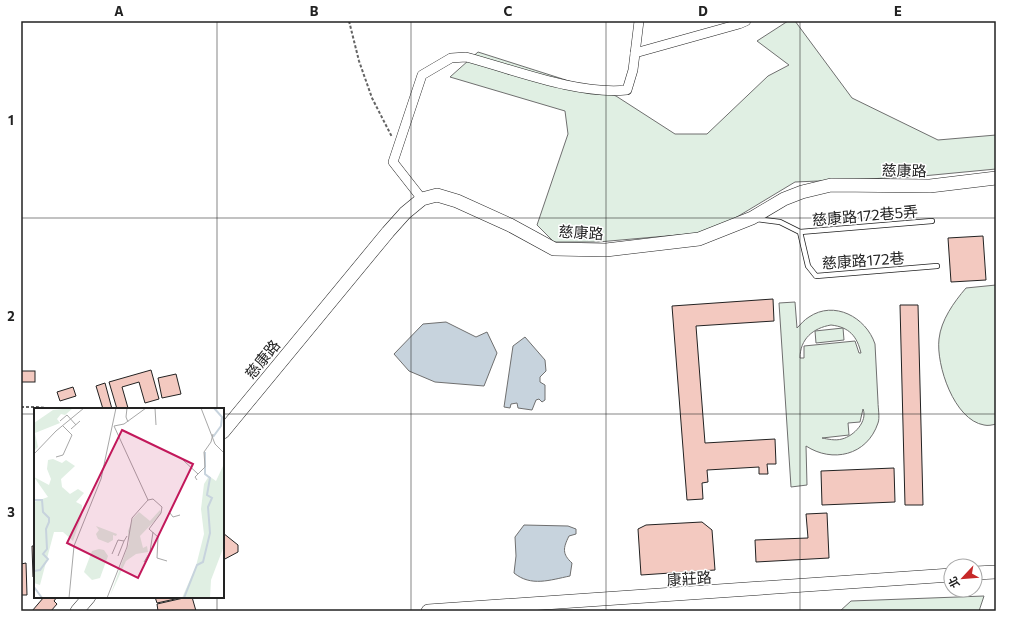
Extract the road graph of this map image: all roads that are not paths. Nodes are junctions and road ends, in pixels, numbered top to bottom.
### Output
1 (639, 21) edge
2 (746, 21) edge
3 (635, 53) junction
4 (996, 178) edge
5 (422, 199) junction
6 (752, 218) junction
7 (932, 221) dead end
8 (800, 232) junction
9 (937, 266) dead end
10 (224, 431) edge
11 (996, 572) edge
12 (983, 573) edge
13 (943, 576) edge
14 (88, 598) edge
15 (77, 611) edge
16 (428, 611) edge

1 - 3 street
2 - 3 street
3 - 5 street
4 - 6 street, 慈康路
5 - 6 street, 慈康路
5 - 10 street, 慈康路
6 - 8 lane
7 - 8 lane, 慈康路172巷5弄
8 - 9 lane, 慈康路172巷
11 - 12 street
13 - 16 street, 康莊路
14 - 15 street

